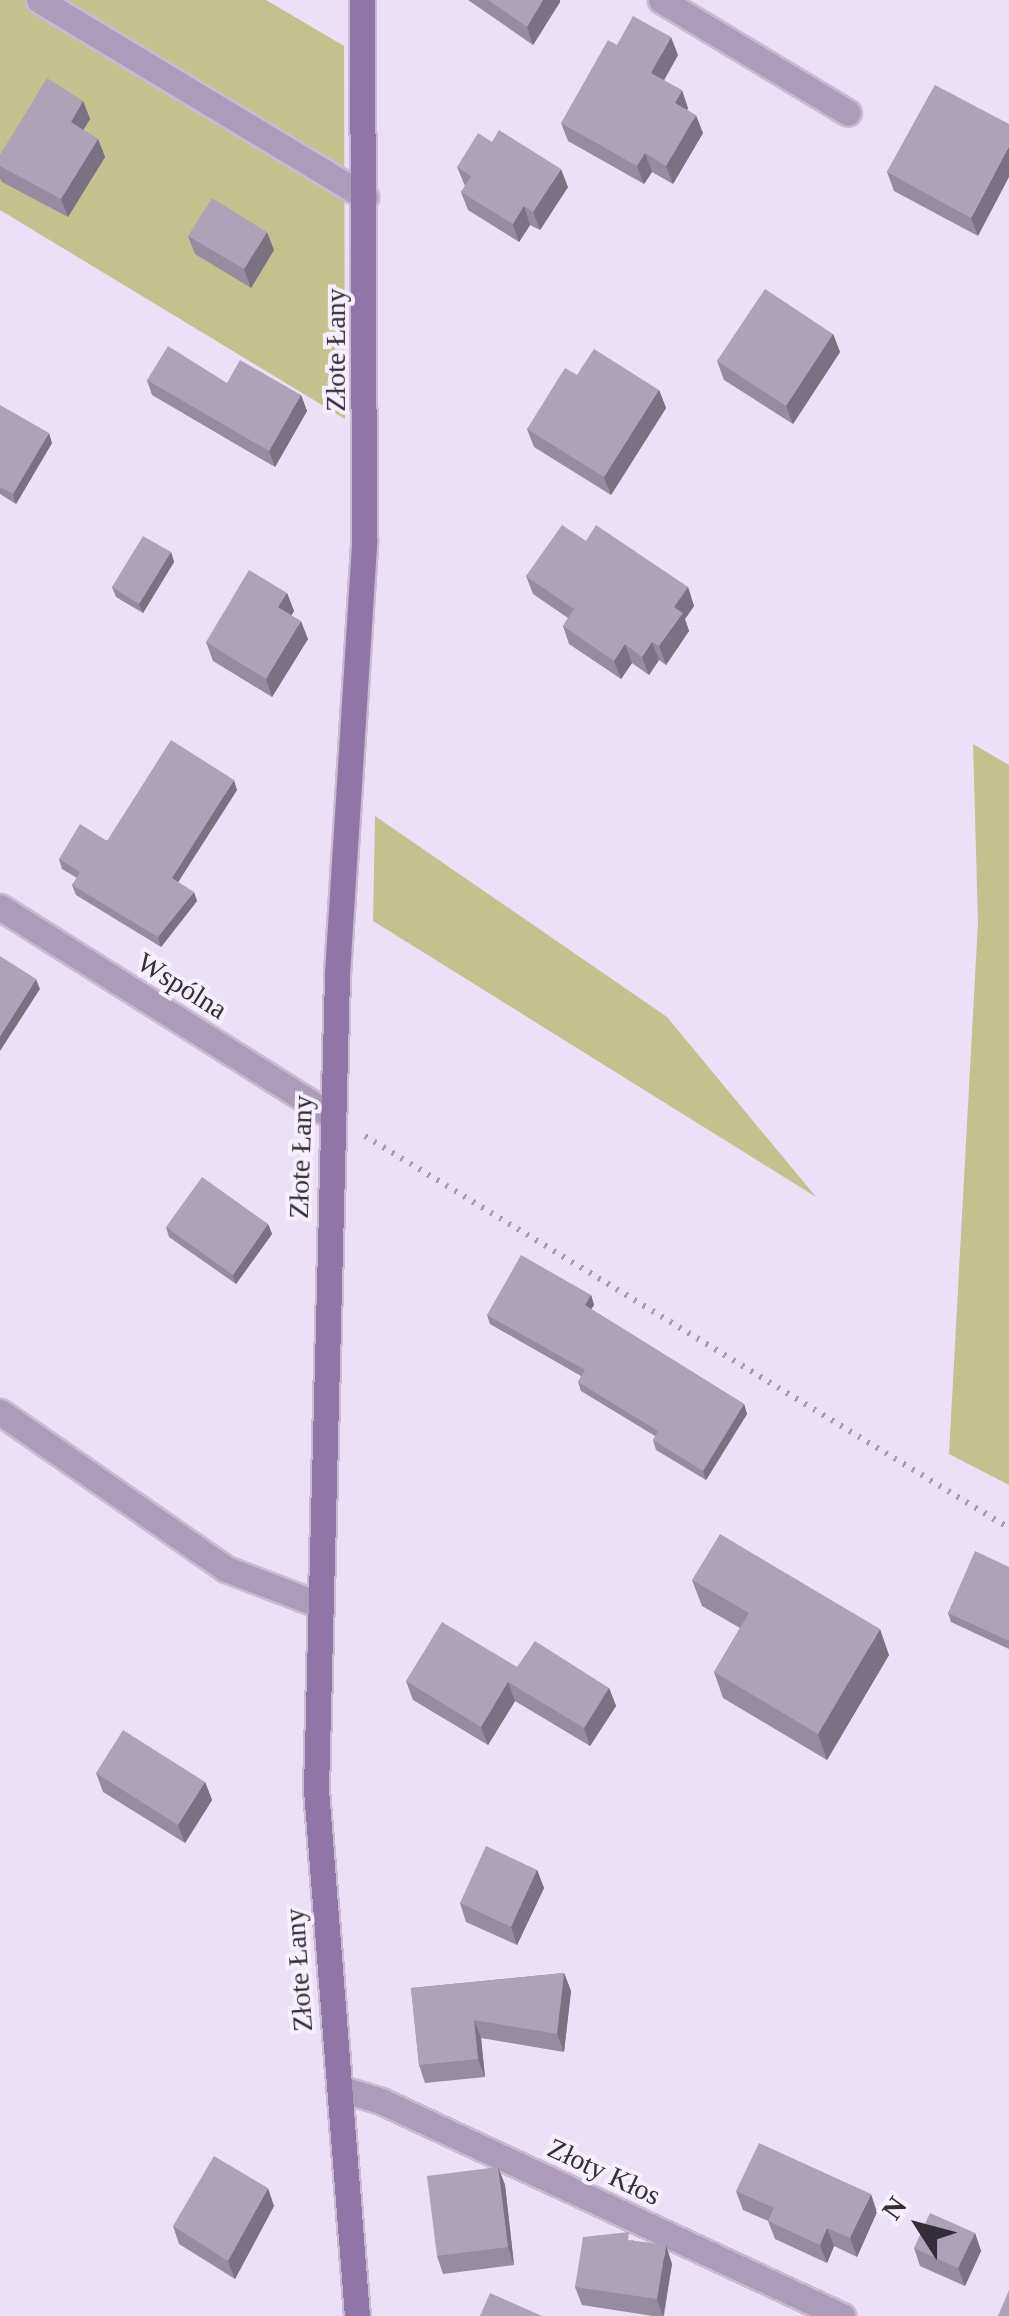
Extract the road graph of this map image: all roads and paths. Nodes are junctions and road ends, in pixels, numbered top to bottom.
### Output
1 (39, 0) edge
2 (362, 0) edge
3 (661, 0) edge
4 (848, 113) dead end
5 (365, 198) junction
6 (0, 907) edge
7 (332, 1116) junction
8 (0, 1412) edge
9 (1009, 1528) edge
10 (320, 1604) junction
11 (338, 2088) junction
12 (357, 2316) edge
13 (842, 2316) edge

1 - 5 street
2 - 5 street, Złote Łany
3 - 4 street
5 - 7 street, Złote Łany
6 - 7 street, Wspólna
7 - 9 path
7 - 10 street, Złote Łany
8 - 10 street
10 - 11 street, Złote Łany
11 - 12 street, Złote Łany
11 - 13 street, Złoty Kłos

